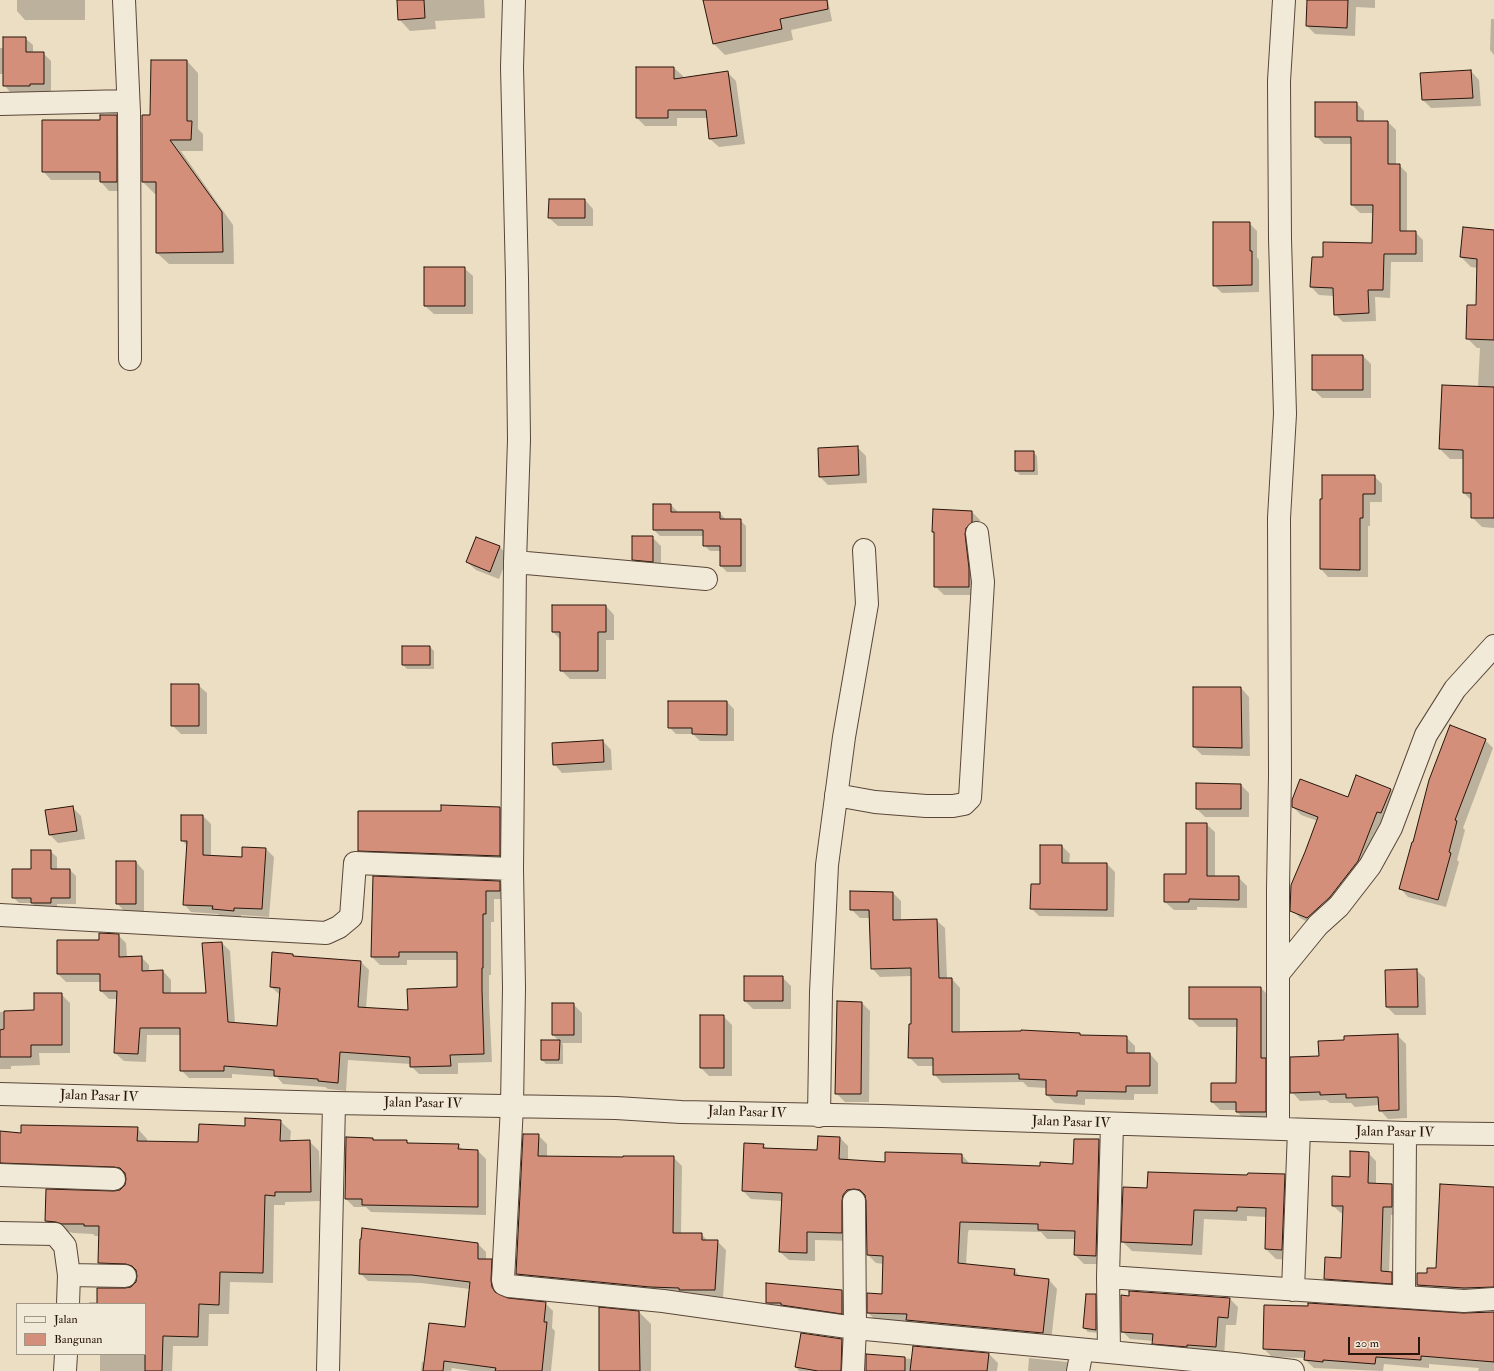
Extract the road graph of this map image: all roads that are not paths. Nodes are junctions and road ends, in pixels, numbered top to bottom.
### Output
1 (124, 0) edge
2 (514, 0) edge
3 (1284, 0) edge
4 (128, 101) junction
5 (0, 104) edge
6 (130, 359) dead end
7 (977, 533) dead end
8 (864, 550) dead end
9 (515, 562) junction
10 (706, 579) dead end
11 (1494, 646) edge
12 (836, 795) junction
13 (512, 869) junction
14 (0, 915) edge
15 (1278, 974) junction
16 (0, 1094) edge
17 (334, 1103) junction
18 (512, 1106) junction
19 (819, 1116) junction
20 (1112, 1124) junction
21 (1278, 1129) junction
22 (1299, 1130) junction
23 (1405, 1133) junction
24 (1494, 1134) edge
25 (0, 1175) edge
26 (114, 1179) dead end
27 (854, 1201) dead end
28 (0, 1233) edge
29 (69, 1275) junction
30 (125, 1276) dead end
31 (1108, 1277) junction
32 (1293, 1290) junction
33 (1404, 1298) junction
34 (1494, 1299) edge
35 (68, 1303) edge
36 (855, 1328) junction
37 (1082, 1350) junction
38 (1109, 1352) junction
39 (66, 1355) edge
40 (65, 1371) edge
41 (328, 1371) edge
42 (853, 1371) edge
43 (1078, 1371) edge
44 (1293, 1371) edge

1 - 4 street
2 - 9 street
3 - 15 street
4 - 5 street
4 - 6 street
7 - 12 street
8 - 12 street
9 - 10 street
9 - 13 street
11 - 15 street
12 - 19 street
13 - 14 street
13 - 18 street
15 - 21 street
16 - 17 street, Jalan Pasar IV
17 - 18 street, Jalan Pasar IV
17 - 41 street
18 - 19 street, Jalan Pasar IV
18 - 36 street
19 - 20 street, Jalan Pasar IV
20 - 21 street, Jalan Pasar IV
20 - 31 street
21 - 22 street, Jalan Pasar IV
22 - 23 street, Jalan Pasar IV
22 - 32 street
23 - 24 street, Jalan Pasar IV
23 - 33 street
25 - 26 street
27 - 36 street
28 - 29 street
29 - 30 street
29 - 35 street
31 - 32 street
31 - 38 street
32 - 33 street
33 - 34 street
36 - 37 street
36 - 42 street
37 - 38 street
37 - 43 street
38 - 44 street
39 - 40 street

